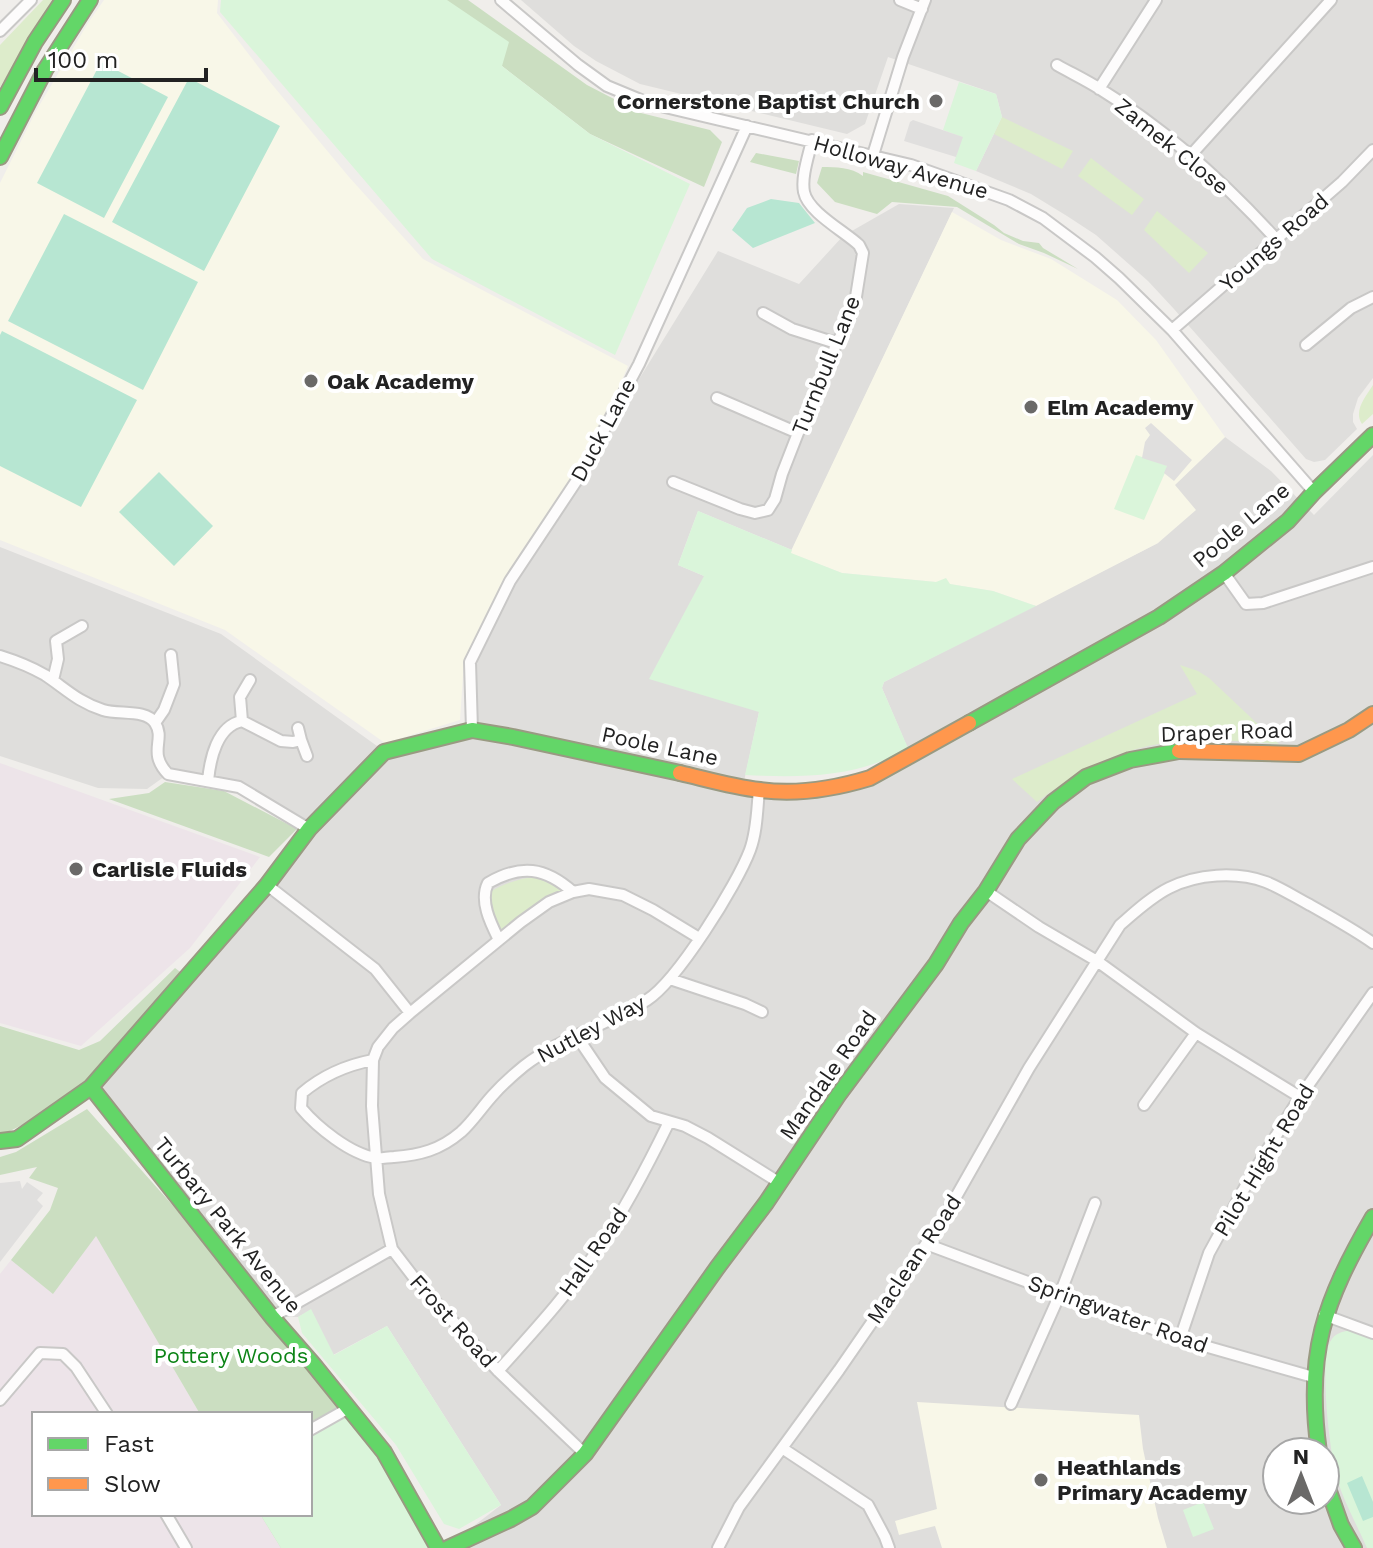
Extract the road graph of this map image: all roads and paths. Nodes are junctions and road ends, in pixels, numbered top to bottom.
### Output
1 (31, 0) edge
2 (63, 0) edge
3 (90, 0) edge
4 (501, 0) edge
5 (900, 0) edge
6 (1156, 0) edge
7 (1331, 0) edge
8 (923, 4) edge
9 (0, 31) edge
10 (1057, 65) dead end
11 (1099, 89) junction
12 (0, 107) edge
13 (747, 126) junction
14 (812, 140) junction
15 (1373, 150) edge
16 (873, 155) junction
17 (1190, 156) junction
18 (0, 157) edge
19 (1277, 240) junction
20 (1373, 297) edge
21 (763, 313) dead end
22 (1172, 330) junction
23 (836, 343) junction
24 (1306, 345) dead end
25 (717, 398) dead end
26 (798, 433) junction
27 (1373, 435) edge
28 (673, 482) dead end
29 (1314, 492) junction
30 (1373, 567) edge
31 (1224, 573) junction
32 (82, 626) dead end
33 (171, 655) dead end
34 (0, 656) edge
35 (53, 680) junction
36 (250, 680) dead end
37 (1373, 714) edge
38 (242, 721) junction
39 (155, 723) junction
40 (298, 728) dead end
41 (472, 730) junction
42 (301, 740) junction
43 (307, 756) dead end
44 (208, 781) junction
45 (759, 790) junction
46 (309, 829) junction
47 (267, 885) junction
48 (986, 891) junction
49 (573, 892) junction
50 (699, 938) junction
51 (499, 940) junction
52 (1373, 943) edge
53 (1097, 961) junction
54 (670, 979) junction
55 (1373, 993) edge
56 (762, 1012) dead end
57 (410, 1013) junction
58 (1196, 1033) junction
59 (576, 1035) junction
60 (373, 1060) junction
61 (91, 1087) junction
62 (1300, 1097) junction
63 (1144, 1105) dead end
64 (669, 1122) junction
65 (0, 1141) edge
66 (377, 1158) junction
67 (780, 1183) junction
68 (1095, 1203) dead end
69 (1373, 1217) edge
70 (926, 1244) junction
71 (392, 1249) junction
72 (1060, 1294) junction
73 (1324, 1315) junction
74 (272, 1317) junction
75 (1373, 1333) edge
76 (1180, 1339) junction
77 (498, 1371) junction
78 (1313, 1377) junction
79 (0, 1400) edge
80 (1011, 1404) dead end
81 (349, 1408) junction
82 (106, 1412) edge
83 (312, 1429) edge
84 (1317, 1436) edge
85 (782, 1448) junction
86 (585, 1454) junction
87 (167, 1516) edge
88 (1338, 1516) edge
89 (186, 1548) edge
90 (438, 1548) edge
91 (448, 1548) edge
92 (718, 1548) edge
93 (889, 1548) edge
94 (1354, 1548) edge

1 - 9 street
2 - 12 main road
3 - 18 main road
4 - 13 street, Holloway Avenue
5 - 8 street
6 - 11 street
7 - 17 street
8 - 16 street
10 - 11 street, Zamek Close
11 - 17 street, Zamek Close
13 - 14 street, Holloway Avenue
13 - 41 street, Duck Lane
14 - 16 street, Holloway Avenue
14 - 23 street, Turnbull Lane
15 - 19 street, Youngs Road
16 - 22 street, Holloway Avenue
17 - 19 street, Zamek Close
19 - 22 street, Youngs Road
20 - 24 street
21 - 23 street
22 - 29 street, Holloway Avenue
23 - 26 street, Turnbull Lane
25 - 26 street
26 - 28 street, Turnbull Lane
27 - 29 main road, Poole Lane
29 - 31 main road, Poole Lane
30 - 31 street
31 - 45 main road, Poole Lane
32 - 35 street
33 - 39 street
34 - 35 street
35 - 39 street
36 - 38 street
37 - 48 main road, Draper Road
38 - 42 street
38 - 44 street
39 - 44 street
40 - 42 street
41 - 45 main road, Poole Lane
41 - 46 main road, Poole Lane
42 - 43 street
44 - 46 street
45 - 50 street, Nutley Way
46 - 47 main road, Poole Lane
47 - 57 street
47 - 61 main road, Poole Lane
48 - 53 street
48 - 67 main road, Mandale Road
49 - 50 street
49 - 51 street
49 - 51 street
50 - 54 street, Nutley Way
51 - 57 street
52 - 53 street
53 - 58 street
53 - 70 street, Maclean Road
54 - 56 street
54 - 59 street, Nutley Way
55 - 62 street, Pilot Hight Road
57 - 60 street
58 - 62 street
58 - 63 street
59 - 64 street
59 - 66 street, Nutley Way
60 - 66 street, Frost Road
60 - 66 street
61 - 65 main road, Poole Lane
61 - 74 main road, Turbary Park Avenue
62 - 76 street, Pilot Hight Road
64 - 67 street
64 - 77 street, Hall Road
66 - 71 street, Frost Road
67 - 86 main road, Mandale Road
68 - 72 street
69 - 73 main road
70 - 72 street, Springwater Road
70 - 85 street, Maclean Road
71 - 74 street
71 - 77 street, Frost Road
72 - 76 street, Springwater Road
72 - 80 street
73 - 75 street
73 - 78 main road
74 - 81 main road, Turbary Park Avenue
76 - 78 street, Springwater Road
77 - 86 street, Frost Road
78 - 84 main road
79 - 82 street
81 - 83 street
81 - 90 main road, Turbary Park Avenue
85 - 92 street, Maclean Road
85 - 93 street
86 - 91 main road, Mandale Road
87 - 89 street
88 - 94 main road

